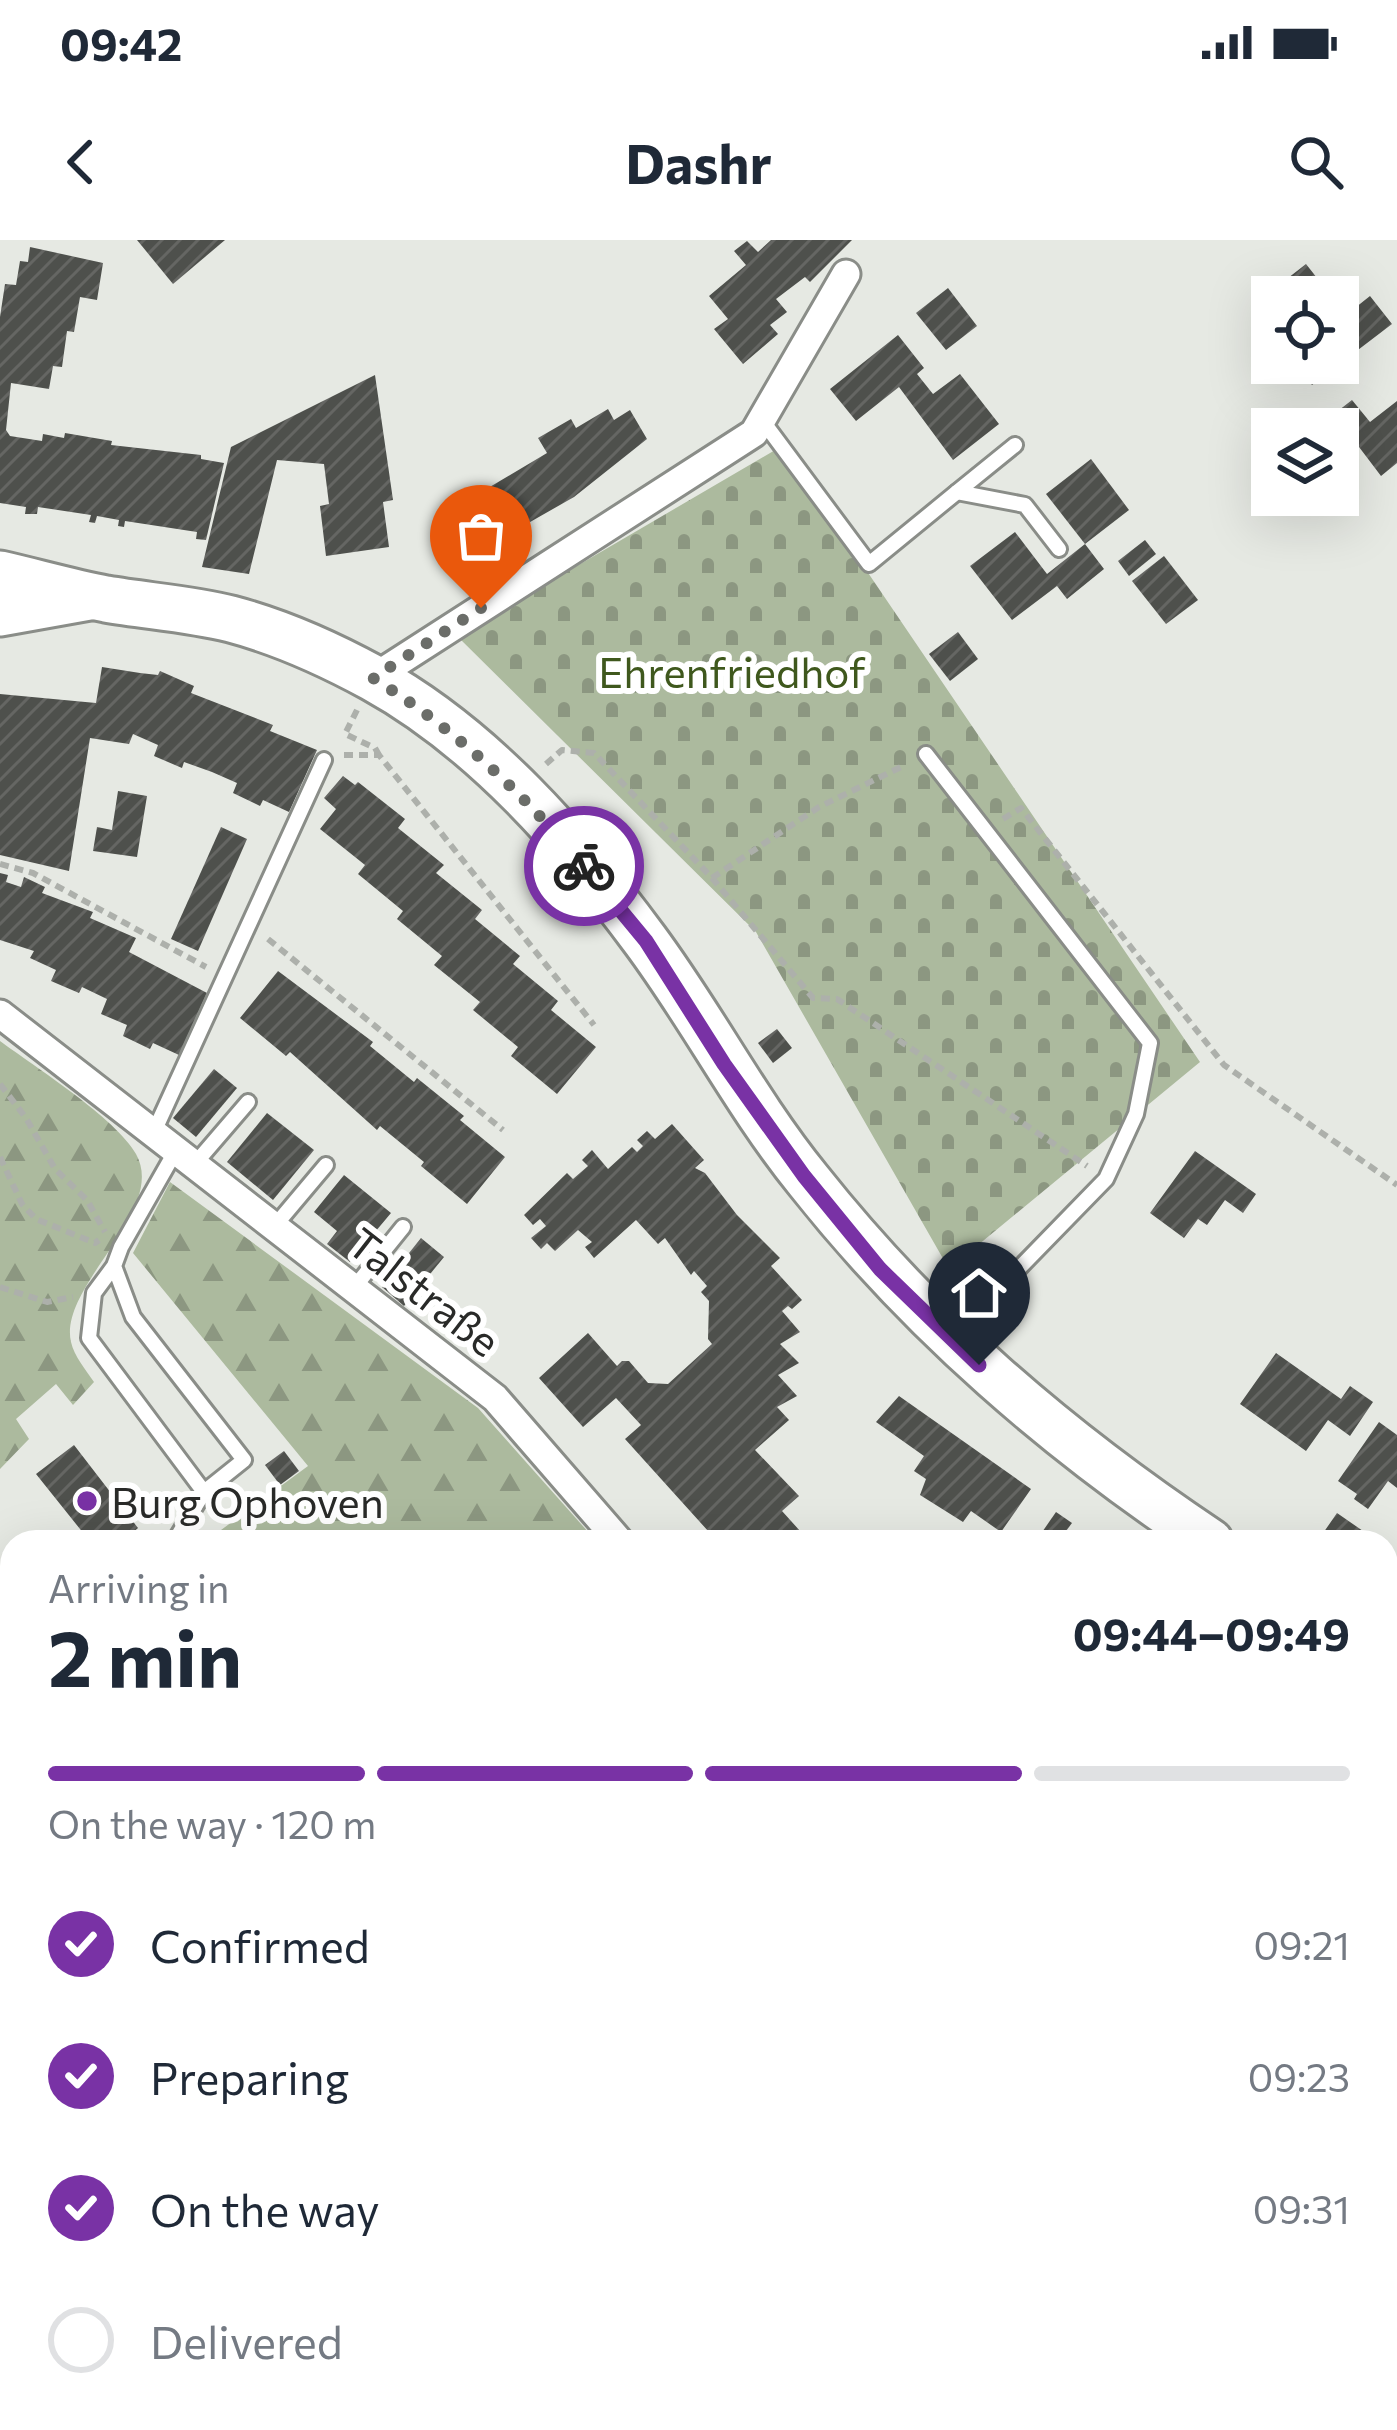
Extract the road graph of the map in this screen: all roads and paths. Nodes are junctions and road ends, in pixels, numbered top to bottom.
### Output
1 (846, 274) dead end
2 (762, 420) junction
3 (1015, 445) dead end
4 (957, 492) junction
5 (1059, 549) dead end
6 (0, 574) edge
7 (0, 594) edge
8 (100, 598) junction
9 (0, 616) edge
10 (373, 678) junction
11 (926, 754) joint
12 (329, 758) joint
13 (517, 790) junction
14 (985, 830) junction
15 (0, 864) edge
16 (712, 878) junction
17 (249, 923) junction
18 (225, 977) junction
19 (0, 1014) edge
20 (594, 1025) dead end
21 (0, 1084) edge
22 (248, 1102) dead end
23 (502, 1130) dead end
24 (174, 1150) junction
25 (0, 1156) edge
26 (326, 1165) dead end
27 (1106, 1179) junction
28 (1397, 1185) edge
29 (273, 1228) junction
30 (403, 1228) dead end
31 (114, 1267) junction
32 (2, 1288) edge
33 (353, 1288) junction
34 (94, 1293) junction
35 (950, 1340) junction
36 (204, 1492) junction
37 (187, 1530) edge
38 (610, 1530) edge
39 (1193, 1530) edge

1 - 2 street
2 - 4 lane
2 - 10 street
3 - 4 lane
4 - 5 lane
6 - 8 main road
7 - 8 main road
8 - 9 main road
8 - 10 main road
10 - 13 main road
11 - 14 lane
11 - 16 path
12 - 17 lane
12 - 20 path
13 - 16 path
13 - 35 main road
14 - 27 lane
14 - 28 path
15 - 18 path
16 - 27 path
17 - 18 lane
17 - 23 path
18 - 24 lane
19 - 24 street, Talstraße
21 - 25 path
22 - 24 lane
24 - 29 street, Talstraße
24 - 31 lane
26 - 29 lane
27 - 35 lane
29 - 33 street, Talstraße
30 - 33 lane
31 - 34 lane
31 - 36 lane
32 - 34 path
33 - 38 street, Talstraße
34 - 36 lane
35 - 39 main road
36 - 37 lane

